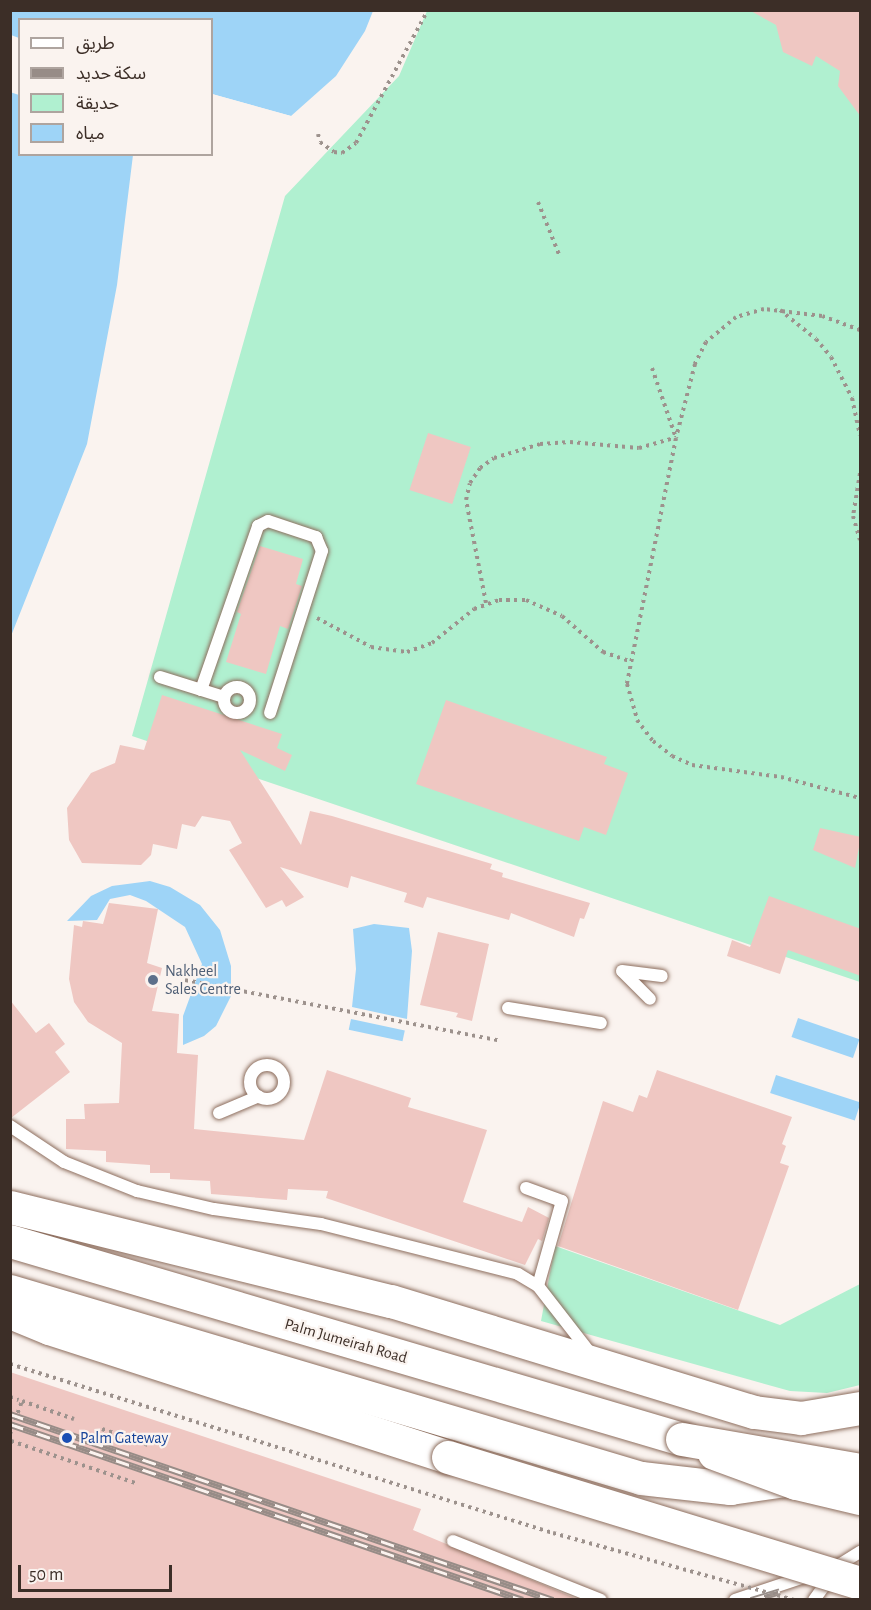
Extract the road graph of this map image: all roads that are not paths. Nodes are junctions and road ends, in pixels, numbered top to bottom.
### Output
1 (160, 677) dead end
2 (201, 690) junction
3 (224, 697) dead end
4 (270, 713) dead end
5 (662, 976) dead end
6 (650, 999) dead end
7 (508, 1008) dead end
8 (601, 1023) dead end
9 (259, 1096) dead end
10 (219, 1113) dead end
11 (10, 1126) edge
12 (525, 1188) dead end
13 (10, 1207) edge
14 (10, 1241) edge
15 (538, 1286) junction
16 (10, 1291) edge
17 (10, 1312) edge
18 (598, 1363) junction
19 (861, 1408) edge
20 (682, 1440) junction
21 (853, 1467) edge
22 (861, 1498) edge
23 (453, 1540) dead end
24 (861, 1552) edge
25 (850, 1574) edge
26 (601, 1599) edge
27 (735, 1599) edge
28 (814, 1599) edge

1 - 2 lane
2 - 3 lane
2 - 4 lane
5 - 6 lane
7 - 8 lane
9 - 10 lane
11 - 15 lane
12 - 15 lane
13 - 18 main road
14 - 20 main road, Palm Jumeirah Road
15 - 18 lane
16 - 21 main road
17 - 25 main road, bridge
18 - 19 main road
20 - 21 main road, bridge
20 - 22 main road, bridge
23 - 26 lane
24 - 25 lane
25 - 27 lane
25 - 28 lane

